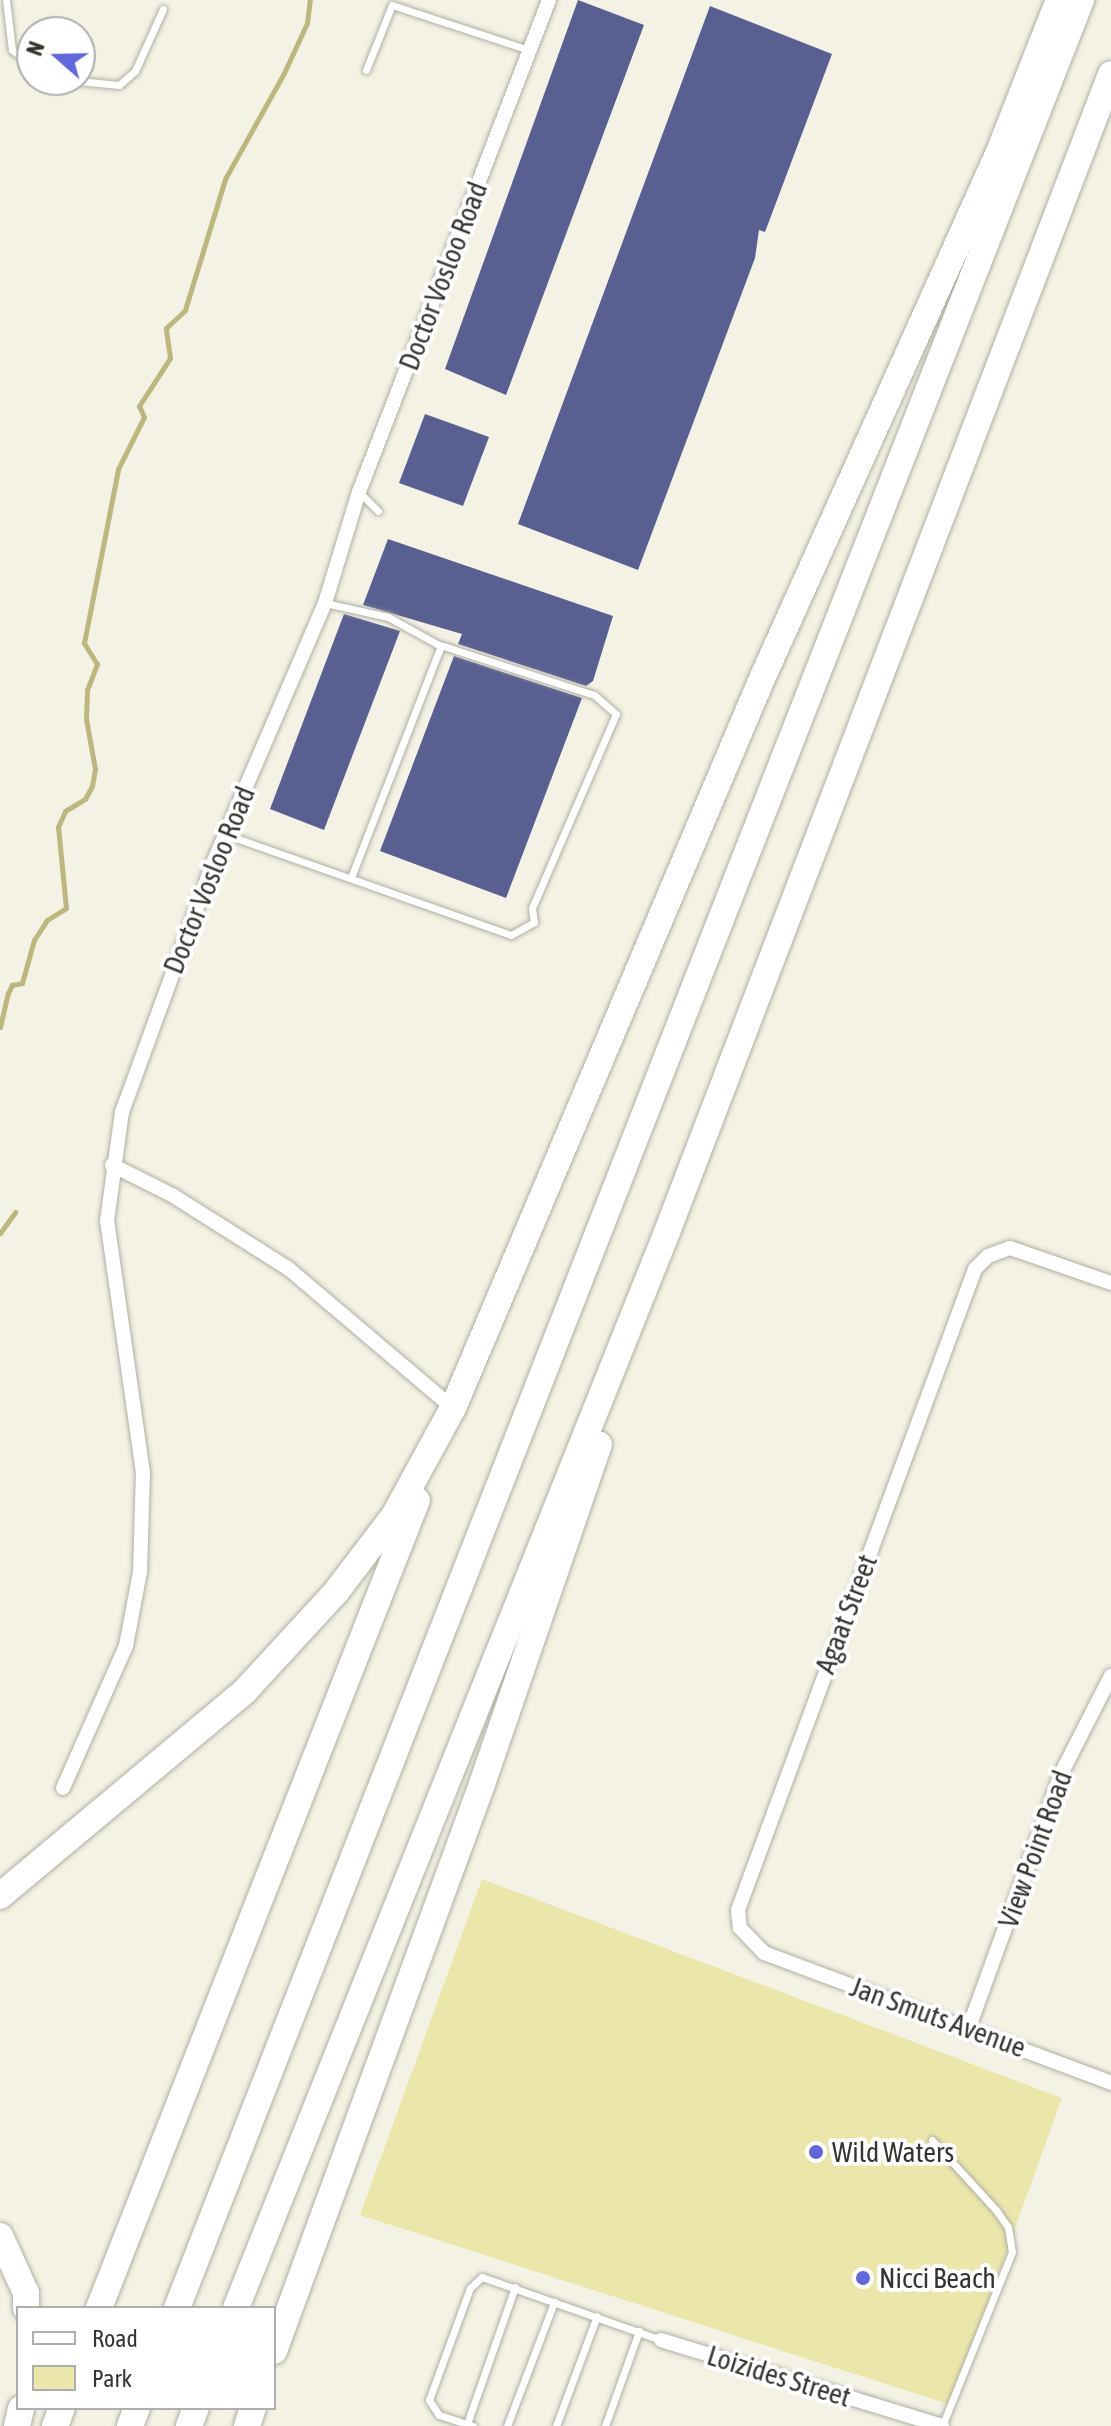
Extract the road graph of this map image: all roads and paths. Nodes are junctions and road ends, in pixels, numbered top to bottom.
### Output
1 (6, 0) edge
2 (549, 0) edge
3 (1059, 0) edge
4 (1081, 0) edge
5 (163, 9) dead end
6 (529, 50) junction
7 (16, 53) edge
8 (366, 70) dead end
9 (1111, 74) edge
10 (96, 83) edge
11 (359, 492) junction
12 (378, 511) dead end
13 (325, 603) junction
14 (441, 646) junction
15 (227, 835) junction
16 (352, 875) junction
17 (112, 1165) junction
18 (667, 1232) junction
19 (1111, 1283) edge
20 (453, 1408) junction
21 (1111, 1676) edge
22 (63, 1788) dead end
23 (0, 1896) edge
24 (764, 1953) joint
25 (969, 2027) junction
26 (1111, 2083) edge
27 (932, 2140) dead end
28 (0, 2236) edge
29 (515, 2287) junction
30 (554, 2302) junction
31 (26, 2306) edge
32 (100, 2306) edge
33 (178, 2306) edge
34 (237, 2306) edge
35 (597, 2316) junction
36 (639, 2331) junction
37 (661, 2340) joint
38 (276, 2346) edge
39 (470, 2425) edge
40 (507, 2426) edge
41 (556, 2426) edge
42 (605, 2426) edge
43 (942, 2426) edge

1 - 7 lane
2 - 6 street, Doctor Vosloo Road
3 - 20 highway
4 - 33 highway
5 - 10 lane
6 - 8 lane
6 - 11 street, Doctor Vosloo Road
9 - 18 highway
11 - 12 lane
11 - 13 street, Doctor Vosloo Road
13 - 14 lane
13 - 15 street, Doctor Vosloo Road
14 - 16 lane
14 - 16 lane
15 - 16 lane
15 - 17 street, Doctor Vosloo Road
17 - 20 street
17 - 22 street, Doctor Vosloo Road
18 - 34 highway
18 - 38 highway
19 - 24 street, Agaat Street
20 - 23 highway
20 - 32 highway
21 - 25 street, View Point Road
24 - 25 street, Jan Smuts Avenue
25 - 26 street, Jan Smuts Avenue
27 - 43 lane
28 - 31 highway
29 - 30 lane
29 - 39 lane
29 - 39 lane
30 - 35 lane
30 - 40 lane
35 - 36 lane
35 - 41 lane
36 - 37 lane
36 - 42 lane
37 - 43 street, Loizides Street

